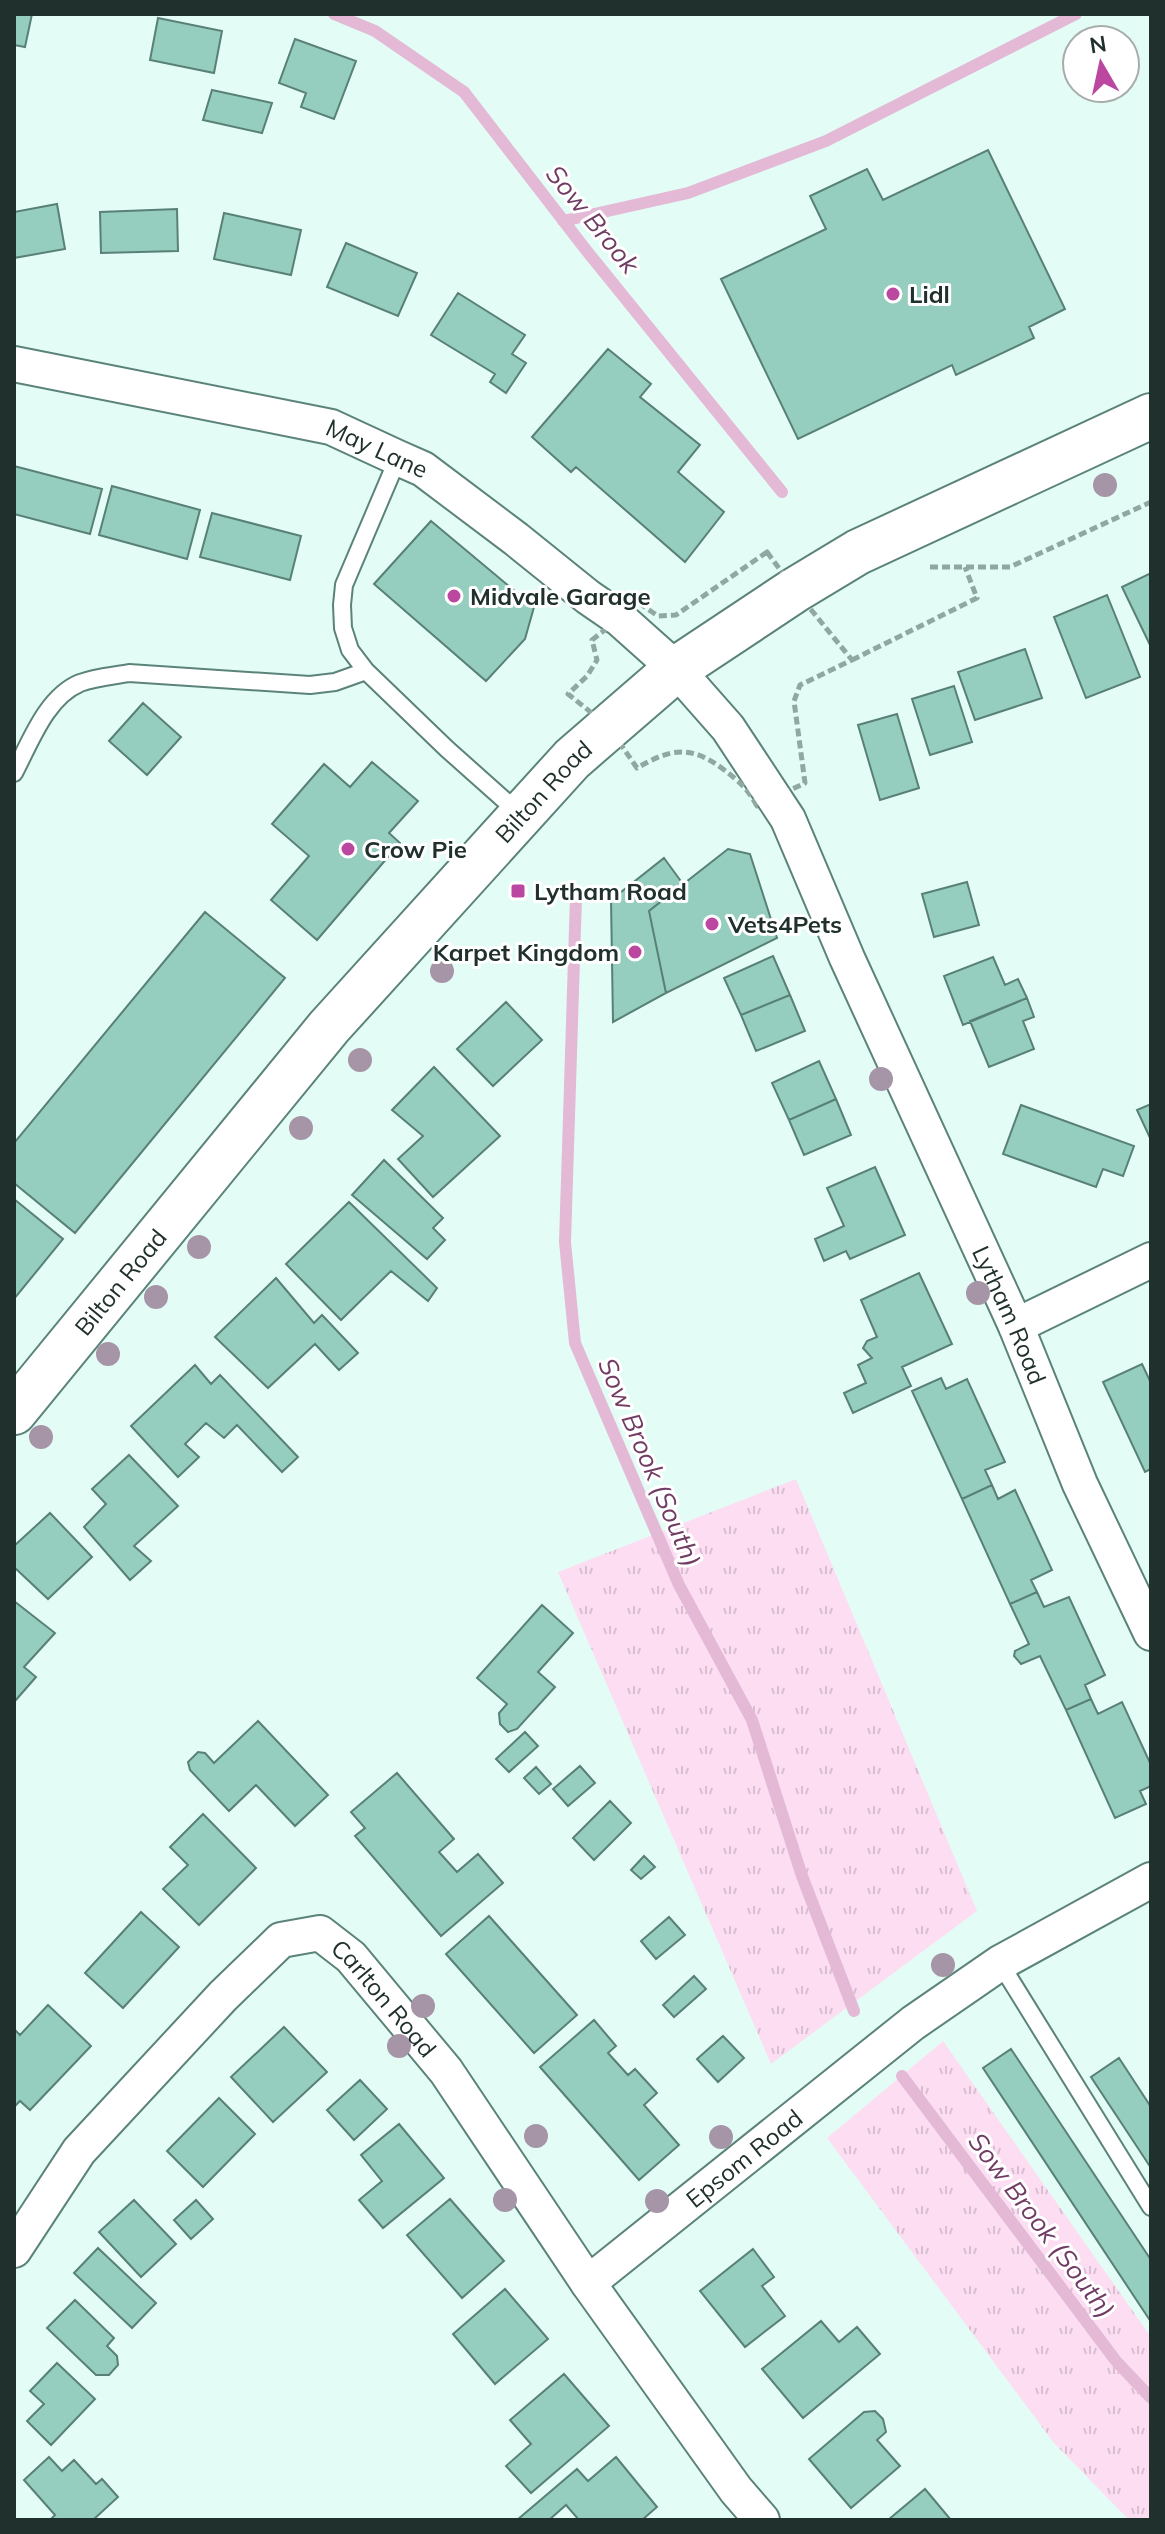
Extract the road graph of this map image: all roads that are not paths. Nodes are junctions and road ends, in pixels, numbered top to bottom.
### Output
1 (14, 364) edge
2 (1151, 416) edge
3 (398, 458) junction
4 (676, 669) junction
5 (366, 671) junction
6 (14, 773) edge
7 (521, 815) junction
8 (1151, 1260) edge
9 (1016, 1326) junction
10 (14, 1412) edge
11 (1151, 1633) edge
12 (1151, 1880) edge
13 (1000, 1963) junction
14 (1151, 2207) edge
15 (14, 2250) edge
16 (588, 2283) junction
17 (762, 2520) edge

1 - 3 street, May Lane
2 - 4 main road, Bilton Road
3 - 4 street, May Lane
3 - 5 lane
4 - 7 main road, Bilton Road
4 - 9 street, Lytham Road
5 - 6 lane
5 - 7 lane
7 - 10 main road, Bilton Road
8 - 9 street
9 - 11 street, Lytham Road
12 - 13 street, Epsom Road
13 - 14 lane
13 - 16 street, Epsom Road
15 - 16 street, Carlton Road
16 - 17 street

